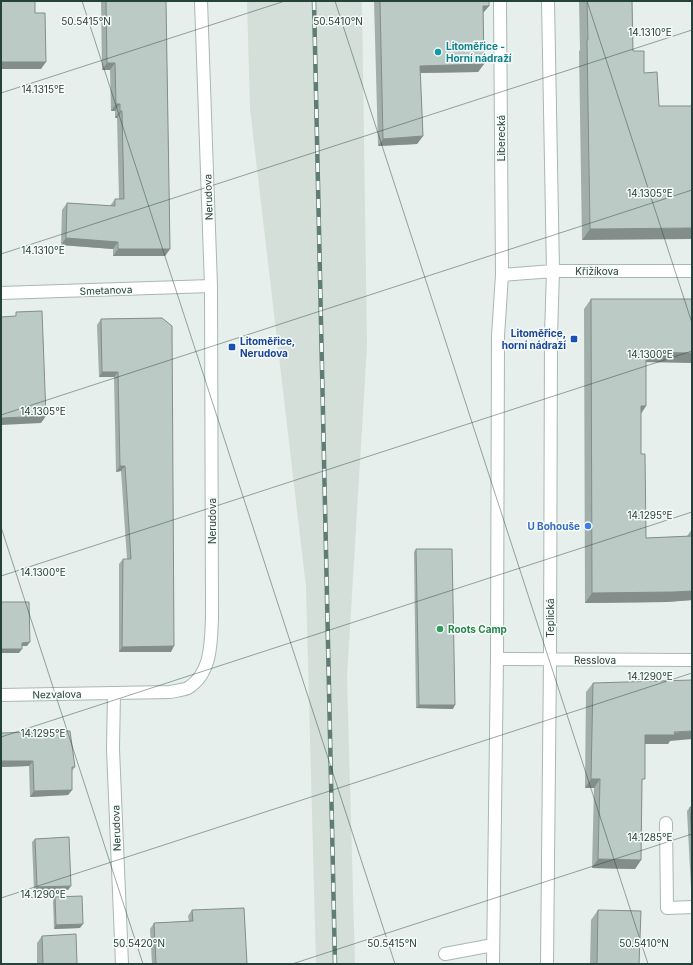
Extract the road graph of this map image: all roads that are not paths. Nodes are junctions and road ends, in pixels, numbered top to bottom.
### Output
1 (201, 1) edge
2 (500, 1) edge
3 (548, 1) edge
4 (553, 271) junction
5 (692, 271) edge
6 (502, 275) junction
7 (211, 286) junction
8 (1, 293) edge
9 (497, 659) junction
10 (550, 660) junction
11 (692, 660) edge
12 (114, 693) junction
13 (1, 695) edge
14 (666, 823) dead end
15 (692, 906) edge
16 (493, 945) junction
17 (444, 954) dead end
18 (122, 964) edge
19 (493, 964) edge
20 (547, 964) edge

1 - 7 street, Nerudova
2 - 6 street, Liberecká
3 - 4 street
4 - 5 street, Křižíkova
4 - 6 street, Křižíkova
4 - 10 street, Teplická
6 - 9 street
7 - 8 street, Smetanova
7 - 12 street, Nerudova
9 - 10 street, Resslova
9 - 16 street
10 - 11 street, Resslova
10 - 20 street, Teplická
12 - 13 street, Nezvalova
12 - 18 street, Nerudova
14 - 15 street
16 - 17 street
16 - 19 street

